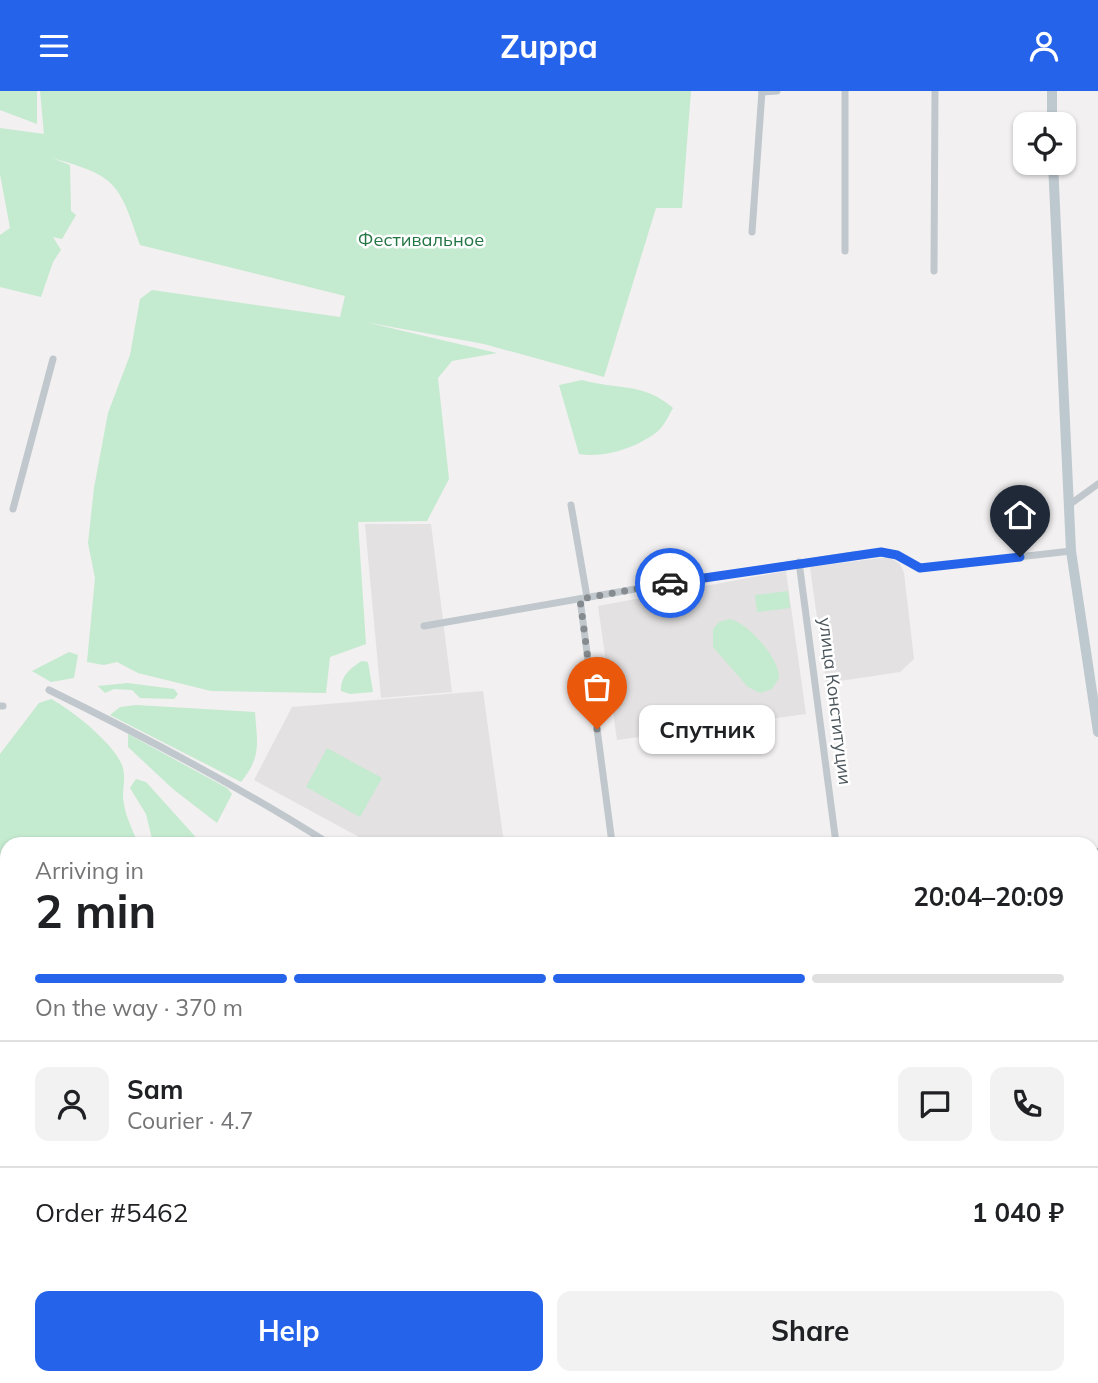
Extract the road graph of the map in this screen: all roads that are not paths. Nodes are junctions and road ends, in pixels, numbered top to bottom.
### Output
1 (762, 91) edge
2 (776, 91) edge
3 (845, 91) edge
4 (935, 91) edge
5 (1052, 91) edge
6 (1052, 112) edge
7 (1053, 175) edge
8 (752, 232) dead end
9 (845, 251) dead end
10 (934, 271) dead end
11 (53, 359) dead end
12 (1098, 484) edge
13 (571, 505) dead end
14 (1069, 505) junction
15 (13, 509) dead end
16 (1072, 551) junction
17 (799, 562) junction
18 (584, 598) junction
19 (424, 626) dead end
20 (49, 690) dead end
21 (1098, 733) edge
22 (318, 837) edge
23 (611, 837) edge
24 (835, 837) edge

1 - 2 street
1 - 8 street
3 - 9 street
4 - 10 street
5 - 6 street
7 - 14 street
11 - 15 street
12 - 14 street
13 - 18 street
14 - 16 street
16 - 17 street
16 - 21 street
17 - 18 street
17 - 24 street, улица Конституции
18 - 19 street
18 - 23 street
20 - 22 street

